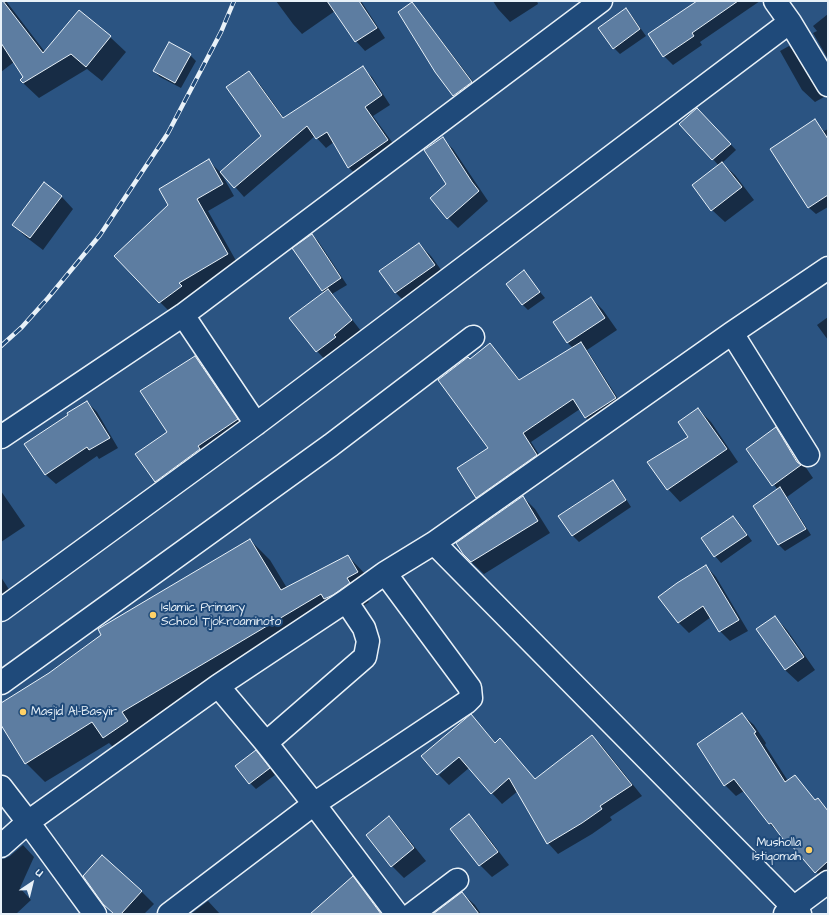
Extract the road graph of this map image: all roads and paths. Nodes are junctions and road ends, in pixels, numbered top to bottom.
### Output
1 (601, 1) edge
2 (775, 1) edge
3 (790, 22) junction
4 (828, 85) edge
5 (828, 268) edge
6 (183, 315) junction
7 (732, 333) junction
8 (473, 337) dead end
9 (256, 424) junction
10 (1, 437) edge
11 (808, 455) dead end
12 (434, 543) junction
13 (385, 573) junction
14 (346, 601) junction
15 (1, 610) edge
16 (1, 683) edge
17 (218, 686) junction
18 (266, 743) junction
19 (1, 787) edge
20 (314, 804) junction
21 (28, 822) junction
22 (1, 846) edge
23 (457, 880) dead end
24 (828, 882) edge
25 (793, 912) edge
26 (95, 914) edge
27 (169, 914) edge
28 (397, 914) edge
29 (412, 914) edge

1 - 6 street
2 - 3 street
3 - 4 street
3 - 9 street
5 - 7 street
6 - 9 street
6 - 10 street
7 - 11 street
7 - 12 street
8 - 16 street
9 - 15 street
12 - 13 street
12 - 25 street
13 - 14 street
13 - 20 street
14 - 17 street
14 - 18 street
17 - 18 street
17 - 21 street
18 - 20 street
19 - 21 street
20 - 27 street
20 - 28 street
21 - 22 street
21 - 26 street
23 - 29 street
24 - 25 street

